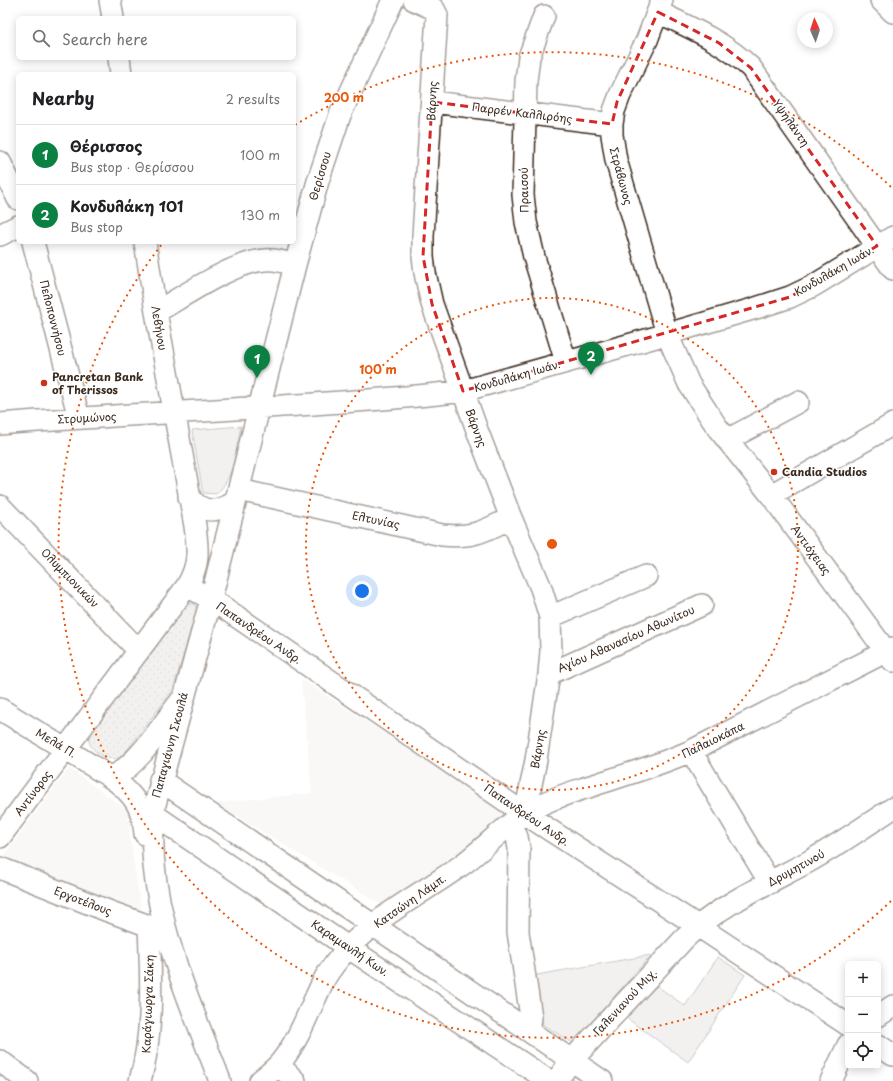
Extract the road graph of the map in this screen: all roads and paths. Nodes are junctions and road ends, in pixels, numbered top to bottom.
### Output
1 (110, 0) edge
2 (394, 0) edge
3 (414, 0) edge
4 (881, 0) edge
5 (660, 6) edge
6 (893, 12) edge
7 (113, 16) edge
8 (544, 16) dead end
9 (119, 60) edge
10 (121, 72) edge
11 (432, 102) junction
12 (526, 113) junction
13 (612, 124) junction
14 (0, 162) edge
15 (16, 195) edge
16 (16, 227) edge
17 (0, 235) edge
18 (885, 241) edge
19 (34, 244) edge
20 (146, 244) edge
21 (295, 265) junction
22 (893, 269) edge
23 (156, 312) junction
24 (667, 334) junction
25 (566, 362) junction
26 (463, 391) junction
27 (798, 402) dead end
28 (259, 408) junction
29 (175, 413) junction
30 (79, 418) junction
31 (0, 424) edge
32 (893, 424) edge
33 (727, 440) junction
34 (770, 495) junction
35 (237, 496) junction
36 (190, 497) junction
37 (0, 506) edge
38 (511, 518) junction
39 (646, 576) dead end
40 (187, 586) junction
41 (210, 600) junction
42 (702, 605) dead end
43 (550, 617) junction
44 (139, 650) junction
45 (891, 654) edge
46 (549, 674) junction
47 (182, 699) junction
48 (0, 709) edge
49 (66, 749) junction
50 (691, 751) junction
51 (112, 778) junction
52 (160, 780) junction
53 (893, 808) edge
54 (153, 814) junction
55 (517, 820) junction
56 (0, 837) edge
57 (0, 868) edge
58 (154, 875) junction
59 (770, 883) junction
60 (373, 926) junction
61 (698, 926) junction
62 (158, 929) junction
63 (349, 948) junction
64 (893, 1006) edge
65 (881, 1014) edge
66 (845, 1023) edge
67 (526, 1029) junction
68 (881, 1047) edge
69 (845, 1051) edge
70 (893, 1055) edge
71 (572, 1060) junction
72 (0, 1061) edge
73 (279, 1065) junction
74 (27, 1081) edge
75 (140, 1081) edge
76 (220, 1081) edge
77 (260, 1081) edge
78 (295, 1081) edge
79 (549, 1081) edge
80 (556, 1081) edge
81 (602, 1081) edge
82 (831, 1081) edge

1 - 7 street
2 - 21 street, Θερίσσου
3 - 11 street, Βάρνης
4 - 6 street
5 - 13 street, Στράβωνος
5 - 18 street, Υψηλάντη
8 - 12 street, Πραισού
9 - 10 street
11 - 12 street, Παρρέν Καλλιρόης
11 - 26 street, Βάρνης
12 - 13 street, Παρρέν Καλλιρόης
12 - 25 street, Πραισού
13 - 24 street, Στράβωνος
14 - 15 street
16 - 17 street
18 - 22 street, Υψηλάντη
18 - 24 street, Κονδυλάκη Ιωάν.
19 - 30 street, Πελοποννήσου
20 - 23 street, Λεβήνου
21 - 23 street
21 - 28 street, Θερίσσου
23 - 29 street, Λεβήνου
24 - 25 street, Κονδυλάκη Ιωάν.
24 - 33 street, Αντιόχειας
25 - 26 street, Κονδυλάκη Ιωάν.
26 - 28 street, Κονδυλάκη Ιωάν.
26 - 38 street, Βάρνης
27 - 33 street
28 - 29 street, Κονδυλάκη Ιωάν.
28 - 35 street, Παπαγιάννη Σκουλά
29 - 30 street, Στρυμώνος
29 - 36 street, Λεβήνου
30 - 31 street, Στρυμώνος
32 - 34 street
33 - 34 street, Αντιόχειας
34 - 45 street, Αντιόχειας
35 - 36 street
35 - 38 street, Ελτυνίας
35 - 41 street, Παπαγιάννη Σκουλά
36 - 40 street, Λεβήνου
37 - 44 street, Ολυμπιονικών
38 - 43 street, Βάρνης
39 - 43 street
40 - 41 street, Παπανδρέου Ανδρ.
40 - 44 street, Αντίνορος
41 - 47 street, Παπαγιάννη Σκουλά
41 - 55 street, Παπανδρέου Ανδρ.
42 - 46 street, Αγίου Αθανασίου Αθωνίτου
43 - 46 street, Βάρνης
44 - 49 street, Αντίνορος
45 - 50 street, Παλαιοκάπα
46 - 55 street, Βάρνης
47 - 51 main road
47 - 52 street, Παπαγιάννη Σκουλά
48 - 49 street, Μελά Π.
49 - 51 street, Μελά Π.
49 - 56 street, Αντίνορος
50 - 55 street, Παλαιοκάπα
50 - 59 street
51 - 58 street, Μελά Π.
52 - 54 street, Παπαγιάννη Σκουλά
52 - 60 street
53 - 59 street, Δρυμητινού
54 - 58 street, Παπαγιάννη Σκουλά
54 - 63 street, Καραμανλή Κων.
55 - 60 street, Κατσώνη Λάμπ.
55 - 61 street, Παπανδρέου Ανδρ.
55 - 67 street
57 - 62 street, Εργοτέλους
58 - 62 street, Παπαγιάννη Σκουλά
59 - 61 street, Δρυμητινού
60 - 63 street, Κατσώνη Λάμπ.
60 - 67 street
61 - 66 street, Παπανδρέου Ανδρ.
61 - 71 street, Γαλενιανού Μιχ.
62 - 75 street, Καράγιωργα Σάκη
62 - 76 street, Παπαγιάννη Σκουλά
63 - 73 street, Κατσώνη Λάμπ.
63 - 79 street, Καραμανλή Κων.
64 - 65 street
67 - 71 street
68 - 70 street
69 - 82 street
71 - 80 street, Γαλενιανού Μιχ.
71 - 81 street
72 - 74 street
73 - 77 street, Κατσώνη Λάμπ.
73 - 78 street

